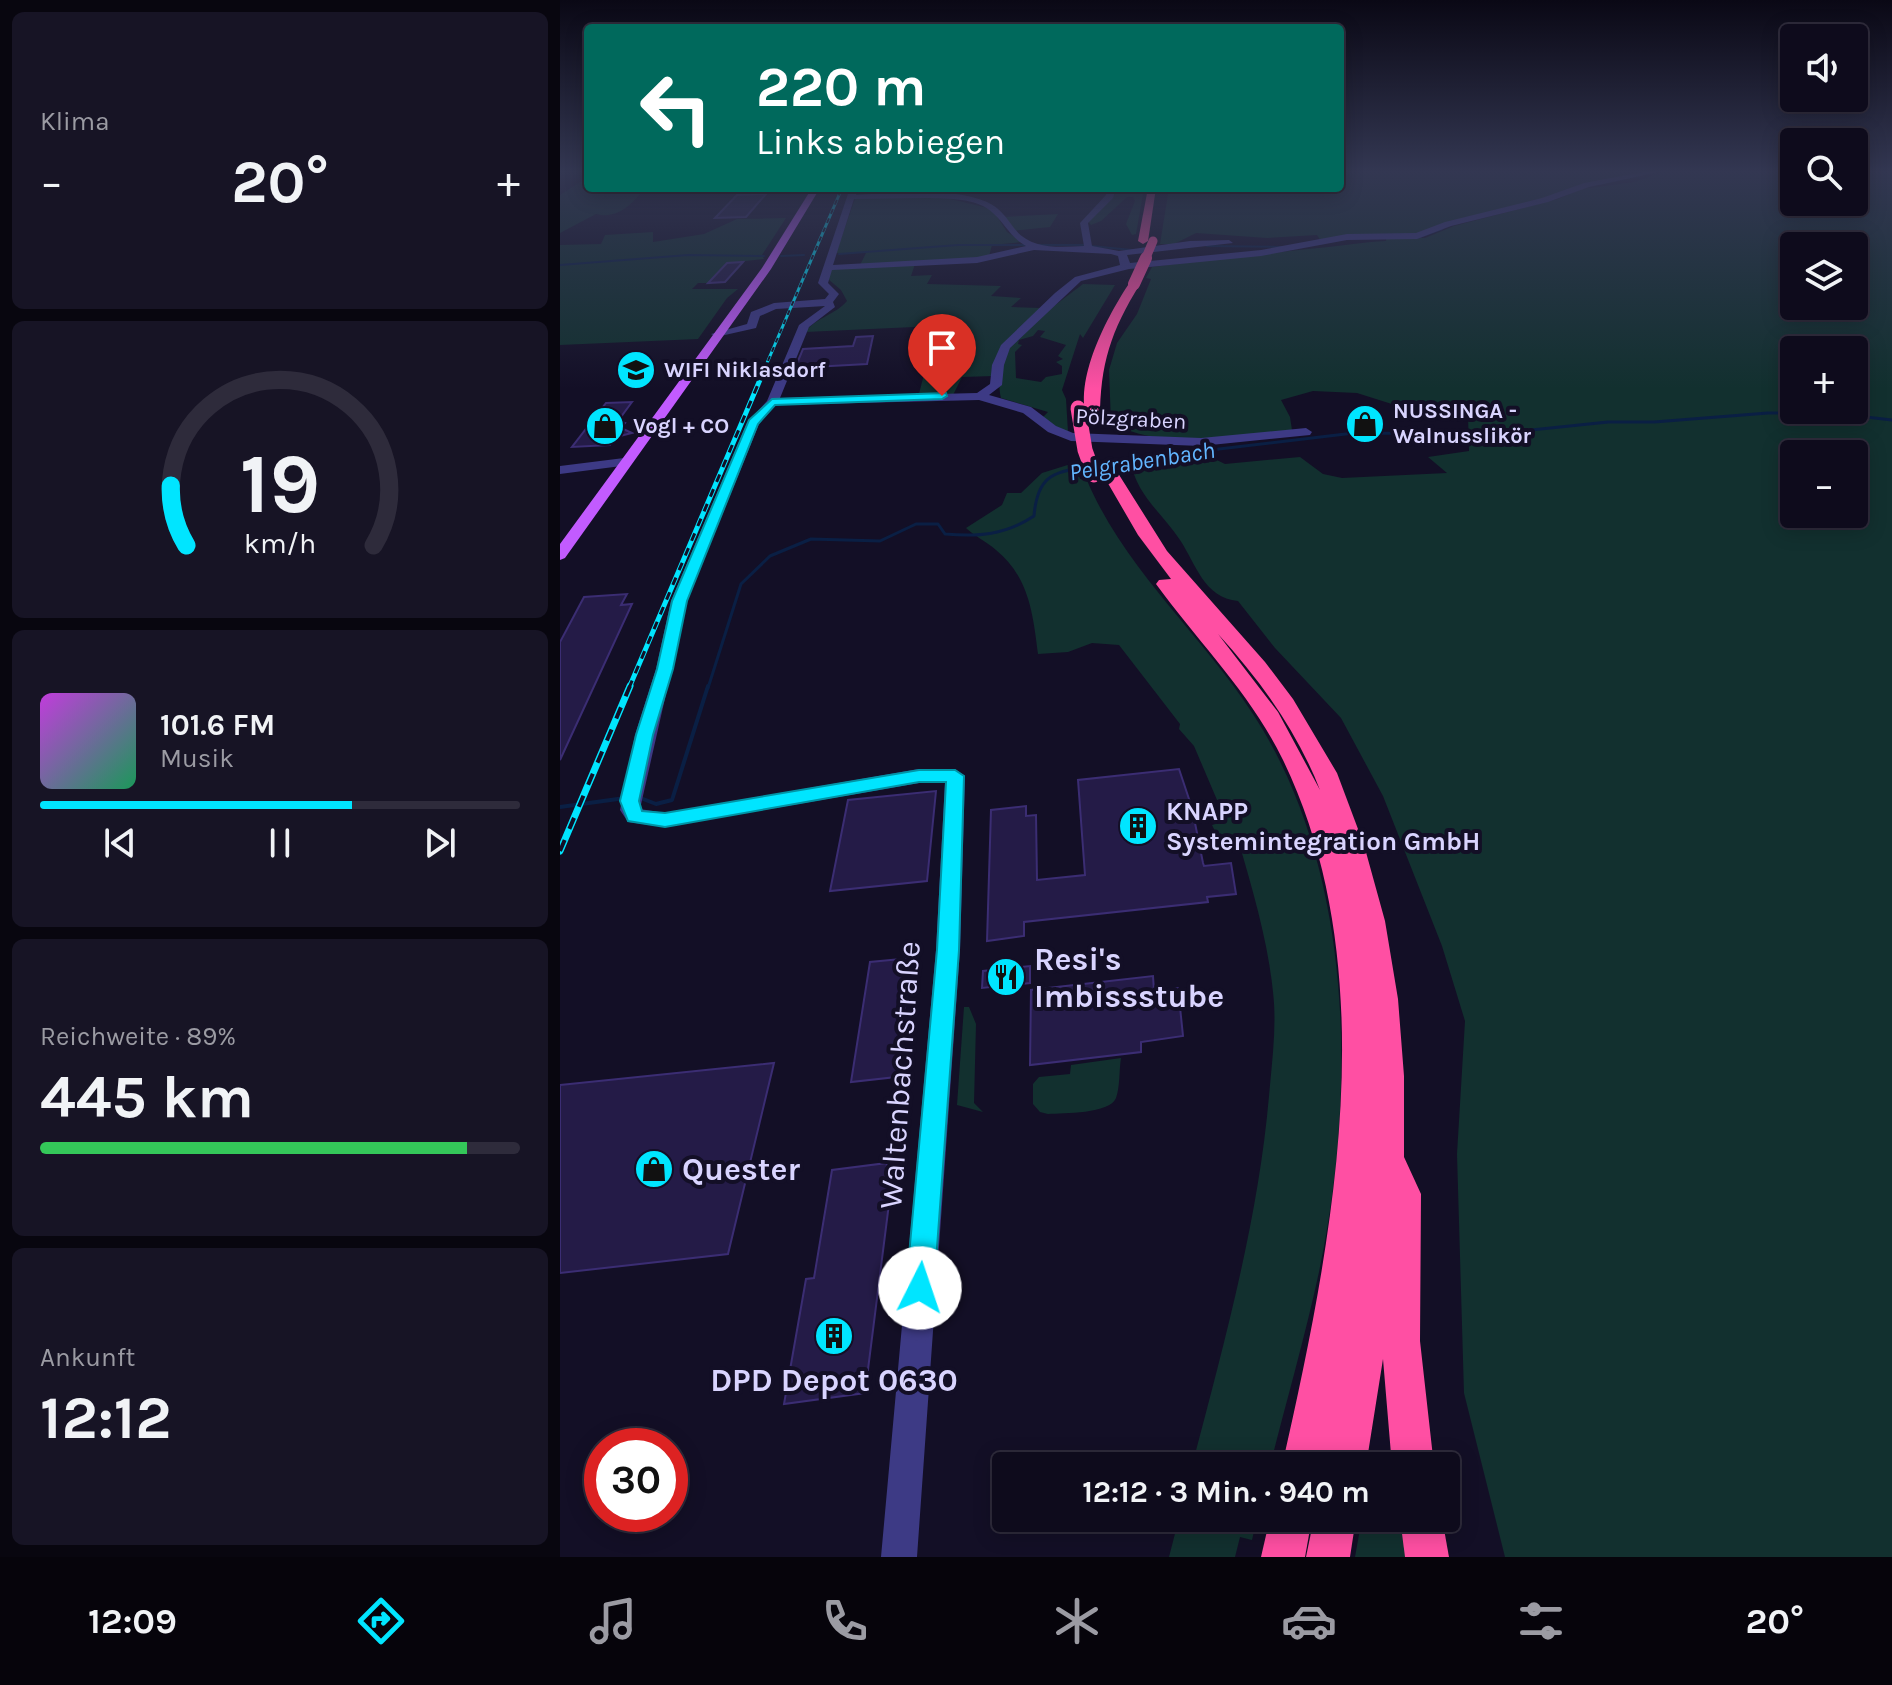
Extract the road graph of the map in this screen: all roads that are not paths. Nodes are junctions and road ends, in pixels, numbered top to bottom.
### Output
1 (782, 244) edge
2 (835, 244) edge
3 (1029, 244) edge
4 (1087, 244) edge
5 (1147, 244) edge
6 (1203, 244) edge
7 (1311, 244) edge
8 (1034, 247) junction
9 (1088, 247) junction
10 (1120, 253) junction
11 (1129, 266) junction
12 (827, 268) junction
13 (1128, 284) junction
14 (828, 302) junction
15 (716, 334) junction
16 (980, 396) junction
17 (772, 402) junction
18 (1306, 432) dead end
19 (624, 462) junction
20 (560, 470) edge
21 (1102, 474) junction
22 (560, 555) edge
23 (1388, 1160) junction
24 (1306, 1452) edge
25 (1347, 1452) edge
26 (1412, 1452) edge
27 (1288, 1532) edge
28 (1332, 1532) edge
29 (1423, 1532) edge
30 (899, 1557) edge
31 (1283, 1557) edge
32 (1328, 1557) edge
33 (1427, 1557) edge

1 - 15 main road
2 - 12 street
3 - 8 street
4 - 9 street
5 - 13 highway, bridge
6 - 10 street
7 - 11 street
8 - 9 street
8 - 12 street
9 - 10 street
10 - 11 street
11 - 16 street
12 - 14 street
13 - 21 highway
13 - 21 highway, bridge
14 - 15 street
14 - 17 street
15 - 19 main road
16 - 17 street, Pölzgraben
16 - 18 street, Pölzgraben
17 - 30 street, Waltenbachstraße
19 - 20 street
19 - 22 main road
21 - 23 highway
21 - 24 highway
23 - 25 highway
23 - 26 highway
27 - 31 highway
28 - 32 highway
29 - 33 highway

